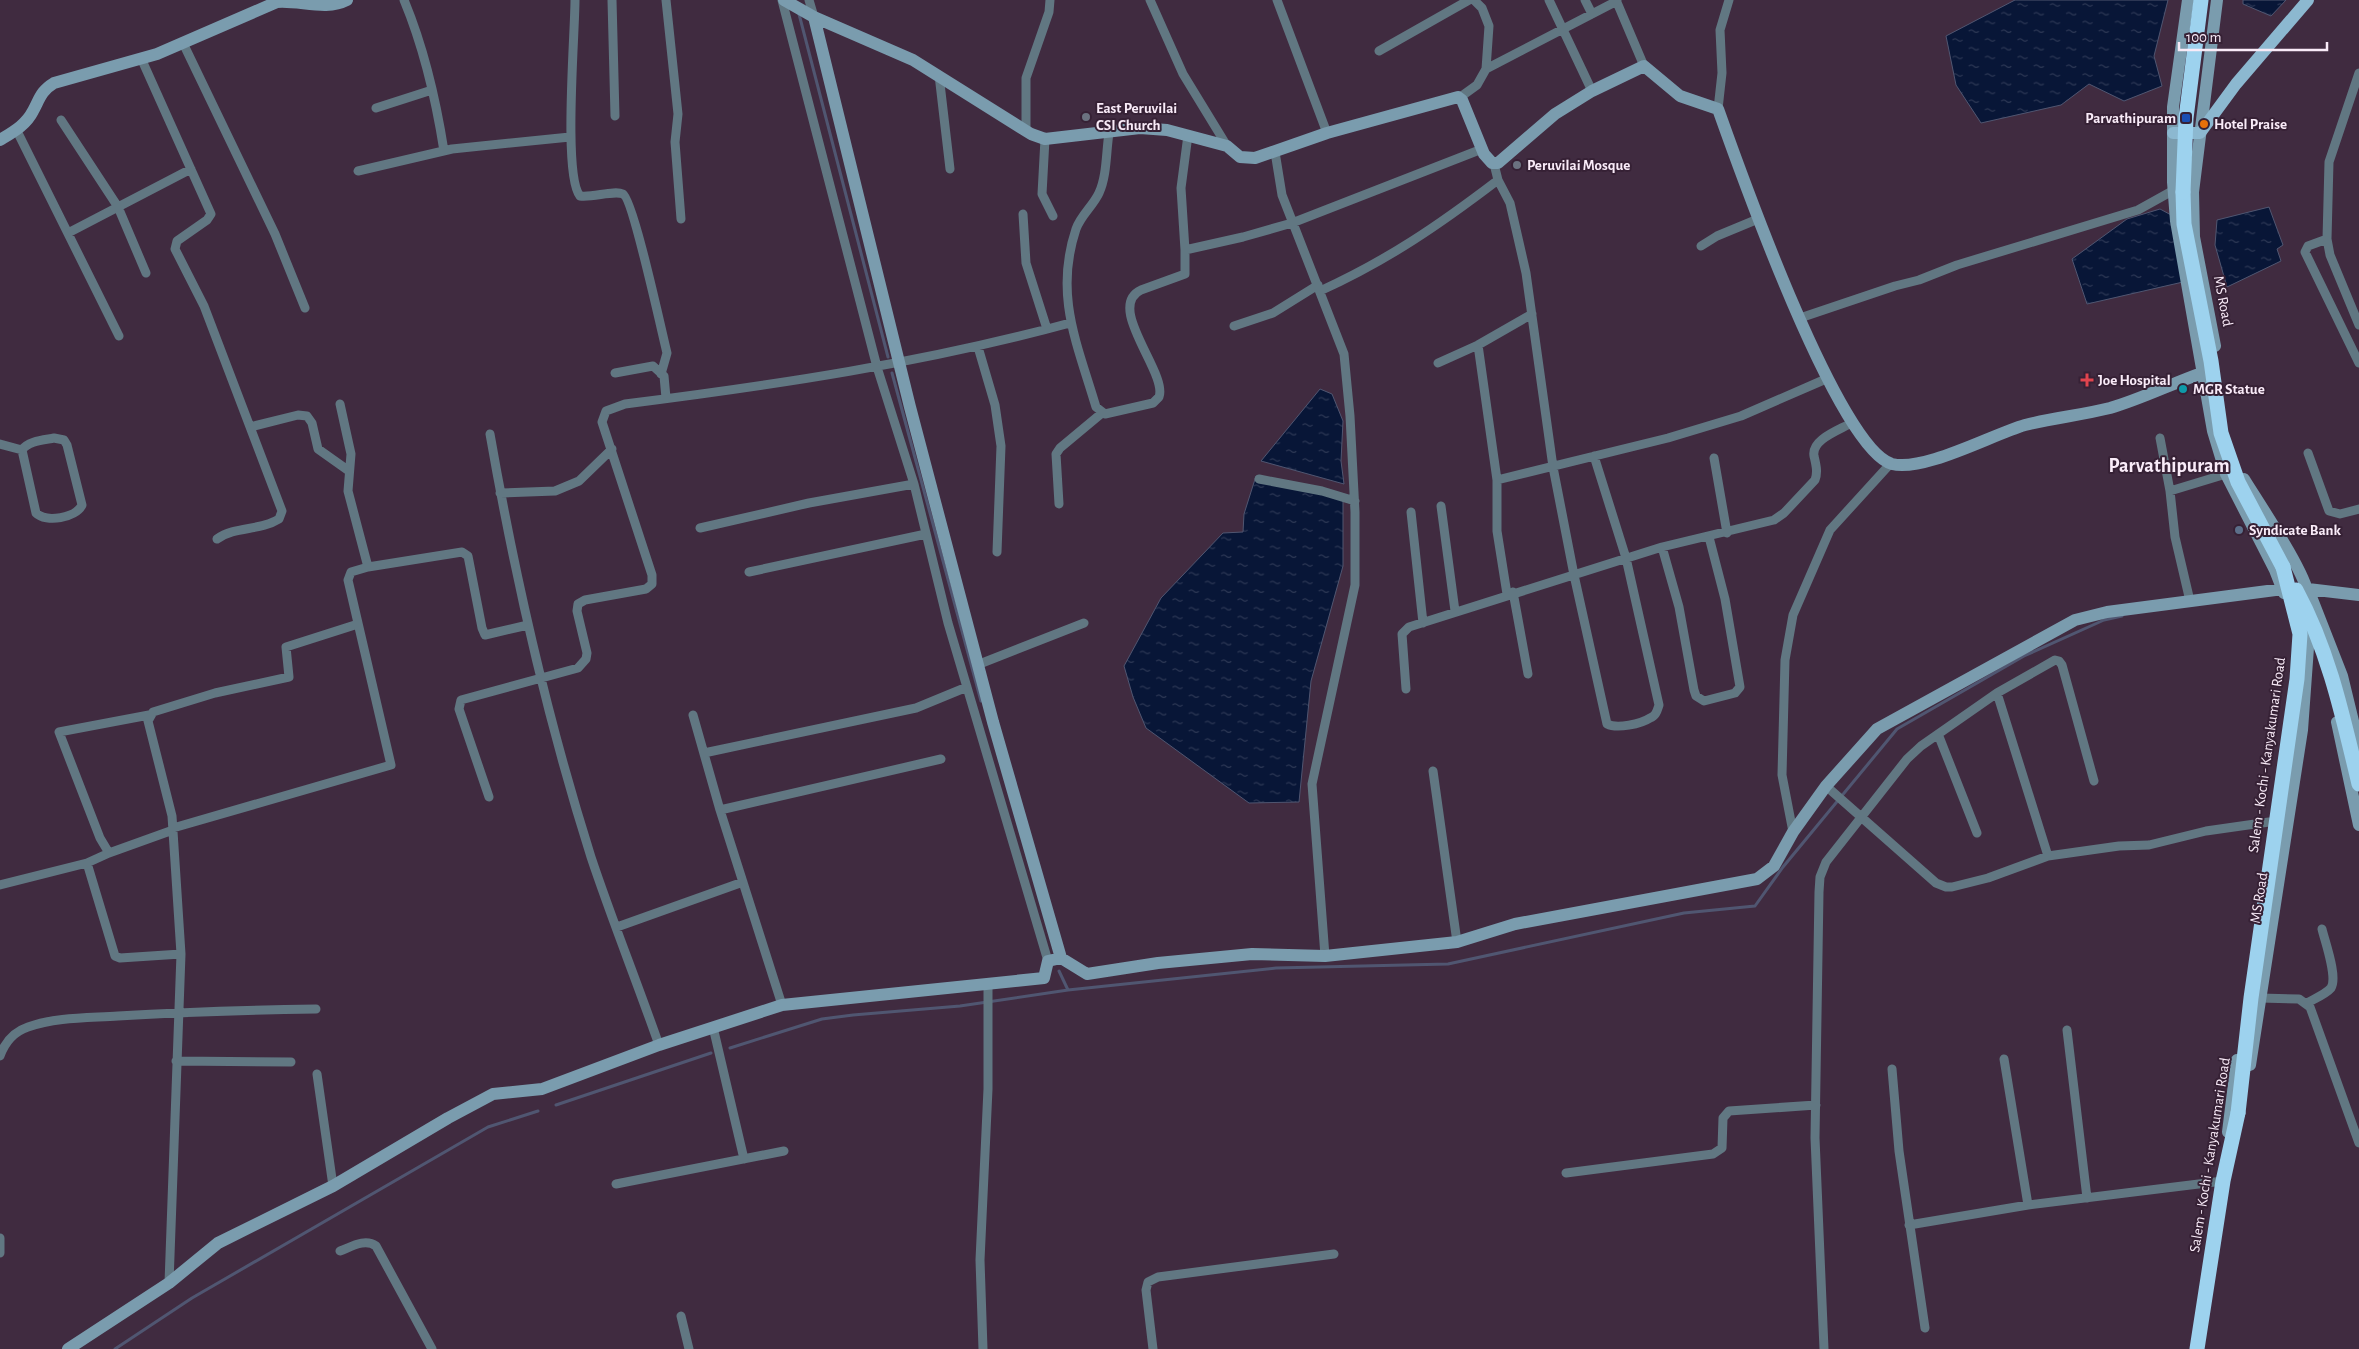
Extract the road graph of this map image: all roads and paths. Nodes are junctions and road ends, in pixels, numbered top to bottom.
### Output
1 (291, 0) edge
2 (347, 0) edge
3 (404, 0) edge
4 (575, 0) edge
5 (612, 0) edge
6 (666, 0) edge
7 (783, 0) edge
8 (809, 0) edge
9 (1050, 0) edge
10 (1150, 0) edge
11 (1276, 0) edge
12 (1468, 0) edge
13 (1474, 0) edge
14 (1549, 0) edge
15 (1585, 0) edge
16 (1729, 0) edge
17 (2188, 0) edge
18 (2201, 0) edge
19 (2217, 0) edge
20 (2308, 0) edge
21 (1617, 1) edge
22 (1592, 14) junction
23 (814, 17) junction
24 (1564, 30) junction
25 (183, 43) junction
26 (1379, 51) dead end
27 (141, 58) junction
28 (1644, 66) junction
29 (1486, 69) junction
30 (2359, 73) edge
31 (939, 75) junction
32 (432, 90) junction
33 (1592, 91) junction
34 (1459, 98) junction
35 (376, 108) dead end
36 (1718, 109) junction
37 (615, 116) dead end
38 (61, 120) dead end
39 (16, 130) junction
40 (1026, 130) junction
41 (1108, 133) junction
42 (1327, 133) junction
43 (2173, 133) junction
44 (2200, 133) junction
45 (1188, 135) junction
46 (570, 137) junction
47 (1045, 139) junction
48 (0, 140) edge
49 (1227, 146) junction
50 (1482, 149) junction
51 (444, 151) junction
52 (1275, 152) junction
53 (1494, 164) junction
54 (191, 169) junction
55 (950, 169) dead end
56 (358, 172) dead end
57 (1498, 180) junction
58 (2174, 190) junction
59 (118, 207) junction
60 (1023, 214) dead end
61 (1053, 216) dead end
62 (681, 219) dead end
63 (1758, 219) junction
64 (1292, 223) junction
65 (68, 233) junction
66 (2327, 239) junction
67 (1702, 246) dead end
68 (1185, 250) junction
69 (146, 273) dead end
70 (1319, 288) junction
71 (305, 308) dead end
72 (1532, 314) junction
73 (1800, 318) junction
74 (1070, 323) junction
75 (2359, 325) edge
76 (1234, 326) dead end
77 (1047, 329) junction
78 (119, 336) dead end
79 (1478, 345) junction
80 (978, 347) junction
81 (900, 362) junction
82 (1438, 363) dead end
83 (2359, 363) edge
84 (877, 367) junction
85 (615, 373) dead end
86 (2202, 373) junction
87 (661, 374) junction
88 (1826, 379) junction
89 (666, 398) junction
90 (340, 404) dead end
91 (1102, 413) junction
92 (1853, 422) junction
93 (250, 427) junction
94 (490, 434) dead end
95 (2160, 438) dead end
96 (0, 444) edge
97 (612, 448) junction
98 (22, 450) junction
99 (2308, 453) dead end
100 (1594, 456) junction
101 (1714, 458) dead end
102 (1891, 463) junction
103 (1553, 467) junction
104 (349, 471) junction
105 (2226, 474) junction
106 (1260, 479) dead end
107 (1497, 480) junction
108 (914, 484) junction
109 (2170, 491) junction
110 (500, 493) junction
111 (1355, 500) junction
112 (1059, 504) dead end
113 (1441, 506) dead end
114 (2359, 509) edge
115 (1412, 512) dead end
116 (700, 528) dead end
117 (1726, 533) junction
118 (926, 534) junction
119 (1709, 537) junction
120 (217, 539) dead end
121 (1662, 547) junction
122 (997, 552) dead end
123 (1626, 558) junction
124 (2283, 566) junction
125 (368, 567) junction
126 (749, 572) dead end
127 (1574, 575) junction
128 (2283, 589) junction
129 (2308, 589) junction
130 (1510, 593) junction
131 (2359, 595) edge
132 (2190, 601) junction
133 (1455, 611) junction
134 (1423, 623) junction
135 (358, 624) junction
136 (1084, 624) dead end
137 (528, 625) junction
138 (2310, 630) junction
139 (977, 665) junction
140 (1528, 674) dead end
141 (541, 678) junction
142 (967, 687) junction
143 (1406, 689) dead end
144 (1998, 693) junction
145 (150, 715) junction
146 (693, 715) dead end
147 (1938, 734) junction
148 (2359, 746) edge
149 (704, 754) junction
150 (941, 759) dead end
151 (1433, 771) dead end
152 (2094, 781) dead end
153 (2359, 784) edge
154 (1831, 790) junction
155 (489, 797) dead end
156 (720, 810) junction
157 (1862, 817) junction
158 (2269, 822) junction
159 (2359, 825) edge
160 (173, 829) junction
161 (1793, 832) junction
162 (1977, 833) dead end
163 (108, 853) junction
164 (2048, 856) junction
165 (87, 863) junction
166 (743, 882) junction
167 (0, 885) edge
168 (617, 927) junction
169 (2322, 929) dead end
170 (1457, 942) junction
171 (181, 954) junction
172 (1325, 956) junction
173 (1061, 958) junction
174 (1048, 961) junction
175 (988, 983) junction
176 (2260, 998) junction
177 (2307, 1003) junction
178 (782, 1005) junction
179 (316, 1009) dead end
180 (180, 1012) junction
181 (713, 1027) junction
182 (2067, 1030) dead end
183 (659, 1045) junction
184 (0, 1056) edge
185 (2004, 1060) dead end
186 (176, 1061) junction
187 (291, 1062) dead end
188 (1892, 1069) dead end
189 (317, 1074) dead end
190 (1816, 1105) junction
191 (2359, 1143) edge
192 (784, 1151) dead end
193 (744, 1159) junction
194 (1566, 1173) dead end
195 (2224, 1174) junction
196 (616, 1184) dead end
197 (333, 1186) junction
198 (2087, 1198) junction
199 (2028, 1205) junction
200 (1909, 1225) junction
201 (0, 1238) edge
202 (340, 1252) dead end
203 (0, 1253) edge
204 (1334, 1254) dead end
205 (169, 1283) junction
206 (681, 1316) dead end
207 (1925, 1328) dead end
208 (68, 1349) edge
209 (432, 1349) edge
210 (689, 1349) edge
211 (983, 1349) edge
212 (1153, 1349) edge
213 (1824, 1349) edge
214 (2197, 1349) edge

1 - 2 street
1 - 25 street
3 - 32 street
4 - 46 street
5 - 37 street
6 - 62 street
7 - 23 street
7 - 84 street
8 - 23 street
9 - 40 street
10 - 49 street
11 - 42 street
12 - 26 street
13 - 29 street
14 - 24 street
15 - 22 street
16 - 36 street
17 - 43 street
18 - 124 highway, Salem - Kochi - Kanyakumari Road, bridge
19 - 44 street, MS Road
20 - 44 main road
21 - 22 street
21 - 28 street
22 - 24 street
23 - 31 street
23 - 81 street
24 - 29 street
24 - 33 street
25 - 27 street
25 - 71 street
27 - 39 street
27 - 54 street
28 - 33 street
28 - 36 street
29 - 34 street
30 - 66 street
31 - 40 street
31 - 55 street
32 - 35 street
32 - 51 street
33 - 53 street
34 - 42 street
34 - 50 street
36 - 63 street
38 - 59 street
39 - 48 street
39 - 65 street
40 - 47 street
41 - 45 street
41 - 47 street
41 - 74 street
42 - 52 street
43 - 44 main road
43 - 58 street
44 - 129 street, MS Road
45 - 49 street
45 - 68 street
46 - 51 street
46 - 87 street
47 - 61 street
49 - 52 street
50 - 53 street
50 - 64 street
51 - 56 street
52 - 64 street
53 - 57 street
54 - 59 street
54 - 93 street
57 - 70 street
57 - 72 street
58 - 73 street
58 - 86 street
59 - 65 street
59 - 69 street
60 - 77 street
63 - 67 street
63 - 73 street
64 - 68 street
64 - 70 street
65 - 78 street
66 - 75 street
66 - 83 street
68 - 91 street
70 - 76 street
70 - 111 street
72 - 79 street
72 - 103 street
73 - 88 street
74 - 77 street
74 - 91 street
77 - 80 street
79 - 82 street
79 - 107 street
80 - 81 street
80 - 122 street
81 - 84 street
81 - 139 street
84 - 89 street
84 - 108 street
85 - 87 street
86 - 102 street
86 - 105 street
87 - 89 street
88 - 92 street
88 - 100 street
89 - 97 street
90 - 104 street
91 - 112 street
92 - 102 street
92 - 117 street
93 - 104 street
93 - 120 street
94 - 110 street
95 - 109 street
96 - 98 street
97 - 110 street
97 - 141 street
98 - 98 street
99 - 114 street
100 - 103 street
100 - 123 street
101 - 117 street
102 - 161 street
103 - 107 street
103 - 127 street
104 - 125 street
105 - 109 street
105 - 128 street
106 - 111 street
107 - 130 street
108 - 116 street
108 - 118 street
109 - 132 street
110 - 137 street
111 - 172 street
113 - 133 street
115 - 134 street
117 - 119 street
118 - 126 street
118 - 142 street
119 - 121 street
119 - 121 street
121 - 123 street
123 - 127 street
123 - 127 street
124 - 153 highway, bridge
124 - 195 highway, Salem - Kochi - Kanyakumari Road, bridge
125 - 135 street
125 - 137 street
127 - 130 street
128 - 129 street
128 - 132 street
128 - 138 street, MS Road
128 - 158 street
129 - 131 street
129 - 138 street, MS Road
129 - 148 street, MS Road
130 - 133 street
130 - 140 street
132 - 154 street
133 - 134 street
134 - 143 street
135 - 145 street
135 - 160 street
136 - 139 street
137 - 141 street
138 - 159 street, MS Road
138 - 176 street, MS Road
139 - 173 street
141 - 155 street
141 - 168 street
142 - 149 street
142 - 174 street
144 - 147 street
144 - 152 street
144 - 164 street
145 - 160 street
145 - 163 street
146 - 149 street
147 - 157 street
147 - 162 street
149 - 156 street
150 - 156 street
151 - 170 street
154 - 157 street
154 - 161 street
156 - 166 street
157 - 164 street
157 - 190 street
158 - 164 street
158 - 195 street
160 - 163 street
160 - 171 street
161 - 170 street
163 - 165 street
165 - 167 street
165 - 171 street
166 - 168 street
166 - 178 street
168 - 183 street
169 - 177 street
170 - 172 street
171 - 180 street
172 - 173 street
173 - 174 street
174 - 175 street
175 - 178 street
175 - 211 street
176 - 177 street
176 - 195 street, MS Road
177 - 191 street
178 - 181 street
179 - 180 street
180 - 184 street
180 - 186 street
181 - 183 street
181 - 193 street
182 - 198 street
183 - 197 street
185 - 199 street
186 - 187 street
186 - 205 street
188 - 200 street
189 - 197 street
190 - 194 street
190 - 213 street
192 - 193 street
193 - 196 street
195 - 198 street
195 - 214 highway, Salem - Kochi - Kanyakumari Road
197 - 205 street
198 - 199 street
199 - 200 street
200 - 207 street
201 - 203 street
202 - 209 street
204 - 212 street
205 - 208 street
206 - 210 street

